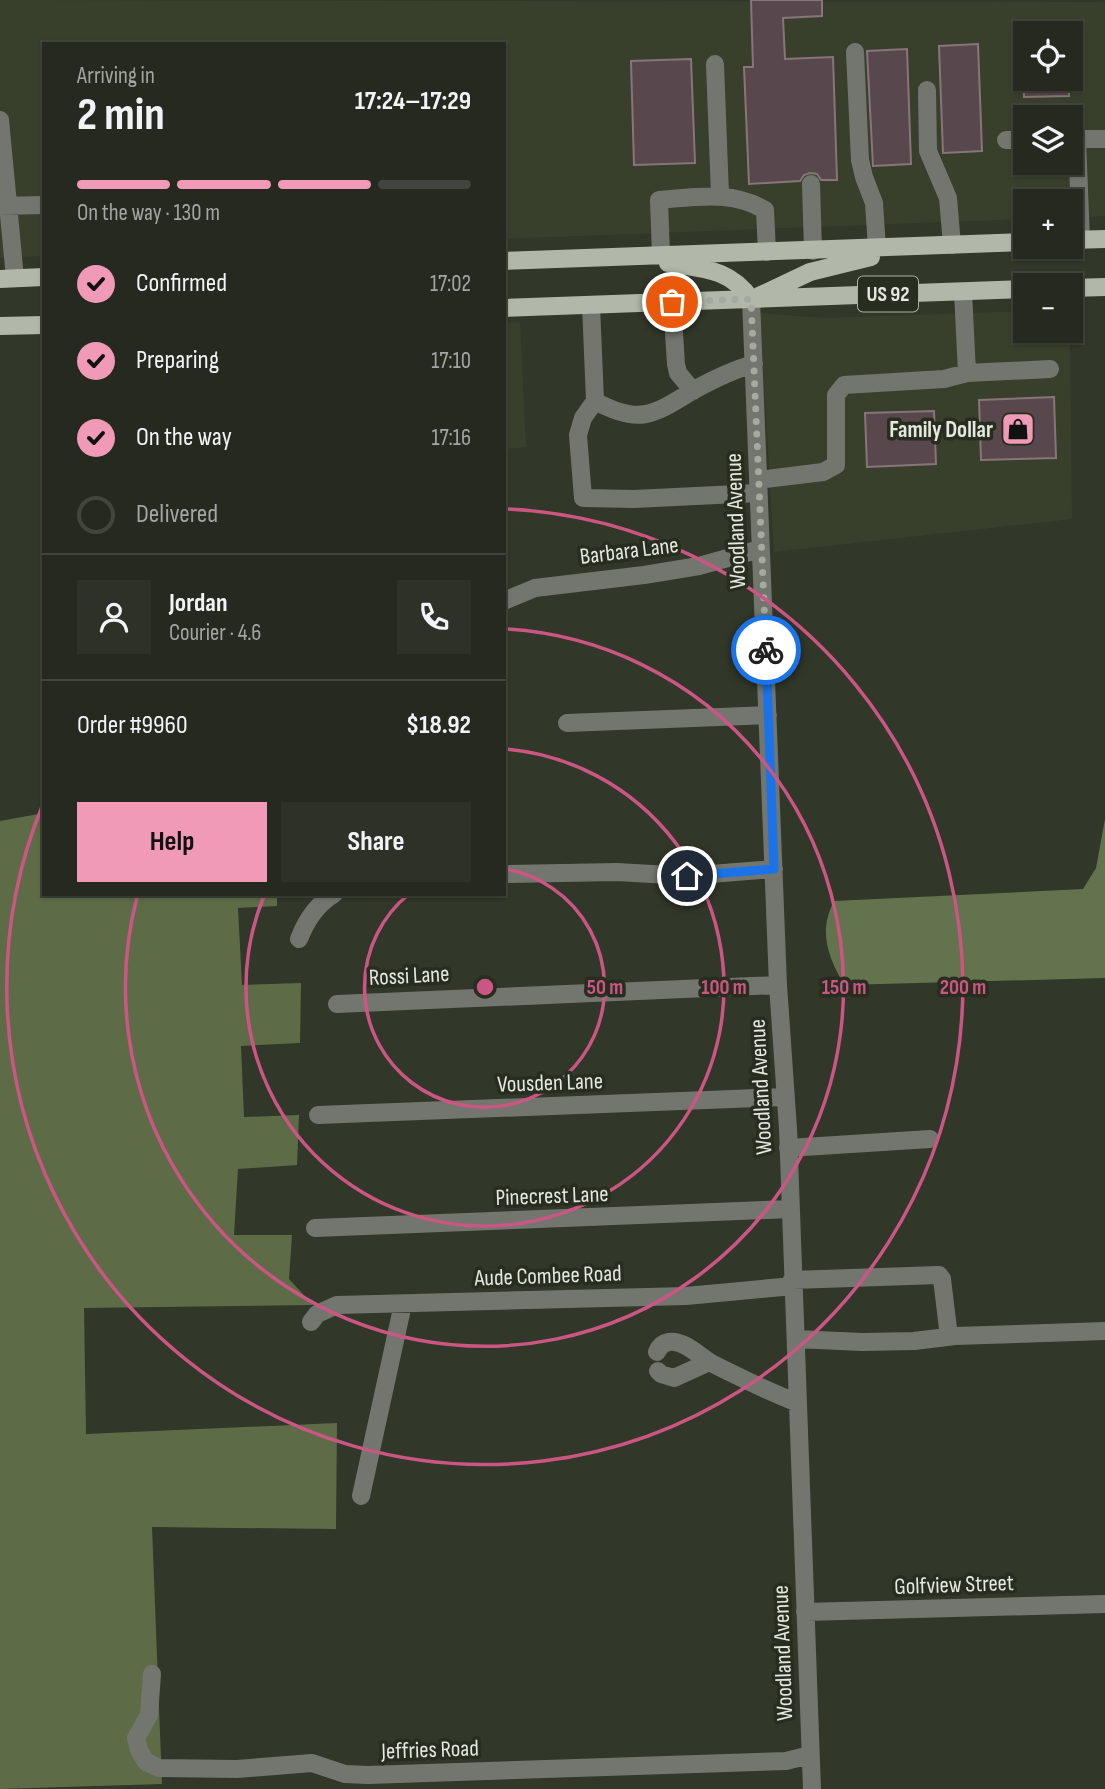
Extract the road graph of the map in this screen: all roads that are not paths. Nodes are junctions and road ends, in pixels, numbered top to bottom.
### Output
1 (855, 52) dead end
2 (715, 64) dead end
3 (928, 90) dead end
4 (0, 120) edge
5 (1083, 139) edge
6 (1105, 139) edge
7 (1006, 140) dead end
8 (1013, 140) edge
9 (811, 184) dead end
10 (720, 195) junction
11 (42, 205) edge
12 (4, 206) edge
13 (1105, 239) edge
14 (1083, 240) edge
15 (1013, 243) edge
16 (952, 245) junction
17 (923, 247) junction
18 (877, 248) junction
19 (813, 251) junction
20 (767, 252) junction
21 (661, 255) junction
22 (622, 256) junction
23 (506, 261) edge
24 (42, 277) edge
25 (8, 279) edge
26 (1101, 285) edge
27 (1083, 287) edge
28 (1013, 290) edge
29 (963, 292) junction
30 (751, 299) junction
31 (672, 302) junction
32 (591, 305) junction
33 (506, 308) edge
34 (0, 317) edge
35 (38, 325) edge
36 (0, 326) edge
37 (754, 364) junction
38 (1050, 369) dead end
39 (967, 373) junction
40 (693, 391) junction
41 (595, 401) junction
42 (758, 487) junction
43 (760, 550) junction
44 (506, 600) edge
45 (768, 715) junction
46 (567, 723) dead end
47 (774, 869) junction
48 (506, 874) edge
49 (331, 896) edge
50 (299, 940) dead end
51 (778, 985) junction
52 (337, 1004) dead end
53 (784, 1097) junction
54 (318, 1115) dead end
55 (930, 1139) dead end
56 (788, 1148) junction
57 (790, 1209) junction
58 (315, 1228) dead end
59 (792, 1283) junction
60 (403, 1304) junction
61 (312, 1322) dead end
62 (1105, 1331) edge
63 (949, 1337) junction
64 (796, 1339) junction
65 (657, 1352) dead end
66 (709, 1362) junction
67 (658, 1371) dead end
68 (798, 1403) junction
69 (361, 1496) dead end
70 (1105, 1604) edge
71 (805, 1612) junction
72 (152, 1674) dead end
73 (810, 1755) junction
74 (811, 1789) edge

1 - 18 street
2 - 10 street
3 - 16 street
4 - 12 street
5 - 6 street
7 - 8 street
9 - 19 street
10 - 20 street
10 - 21 street
11 - 12 street
12 - 25 street
13 - 14 main road
15 - 16 main road, US 92
16 - 17 main road, US 92
17 - 18 main road, US 92
17 - 30 main road
18 - 19 main road, US 92
19 - 20 main road, US 92
20 - 21 main road, US 92
21 - 22 main road, US 92
22 - 23 main road, US 92
22 - 30 main road
24 - 25 main road
26 - 27 main road
28 - 29 main road, US 92
29 - 30 main road, US 92
29 - 39 street
30 - 31 main road, US 92
30 - 37 street, Woodland Avenue
31 - 32 main road, US 92
31 - 40 street
32 - 33 main road, US 92
32 - 41 street
34 - 35 main road
35 - 36 main road
37 - 40 street
37 - 42 street, Woodland Avenue
38 - 39 street
39 - 42 street
40 - 41 street
41 - 42 street
42 - 43 street, Woodland Avenue
43 - 44 street, Barbara Lane
43 - 45 street, Woodland Avenue
45 - 46 street
45 - 47 street, Woodland Avenue
47 - 48 street
47 - 51 street, Woodland Avenue
49 - 50 street
51 - 52 street, Rossi Lane
51 - 53 street, Woodland Avenue
53 - 54 street, Vousden Lane
53 - 56 street, Woodland Avenue
55 - 56 street
56 - 57 street, Woodland Avenue
57 - 58 street, Pinecrest Lane
57 - 59 street, Woodland Avenue
59 - 60 street, Aude Combee Road
59 - 63 street, Aude Combee Road
59 - 64 street, Woodland Avenue
60 - 61 street, Aude Combee Road
60 - 69 street
62 - 63 street
63 - 64 street
64 - 68 street, Woodland Avenue
65 - 66 street
66 - 67 street
66 - 68 street
68 - 71 street, Woodland Avenue
70 - 71 street, Golfview Street
71 - 73 street, Woodland Avenue
72 - 73 street, Jeffries Road
73 - 74 street, Woodland Avenue

